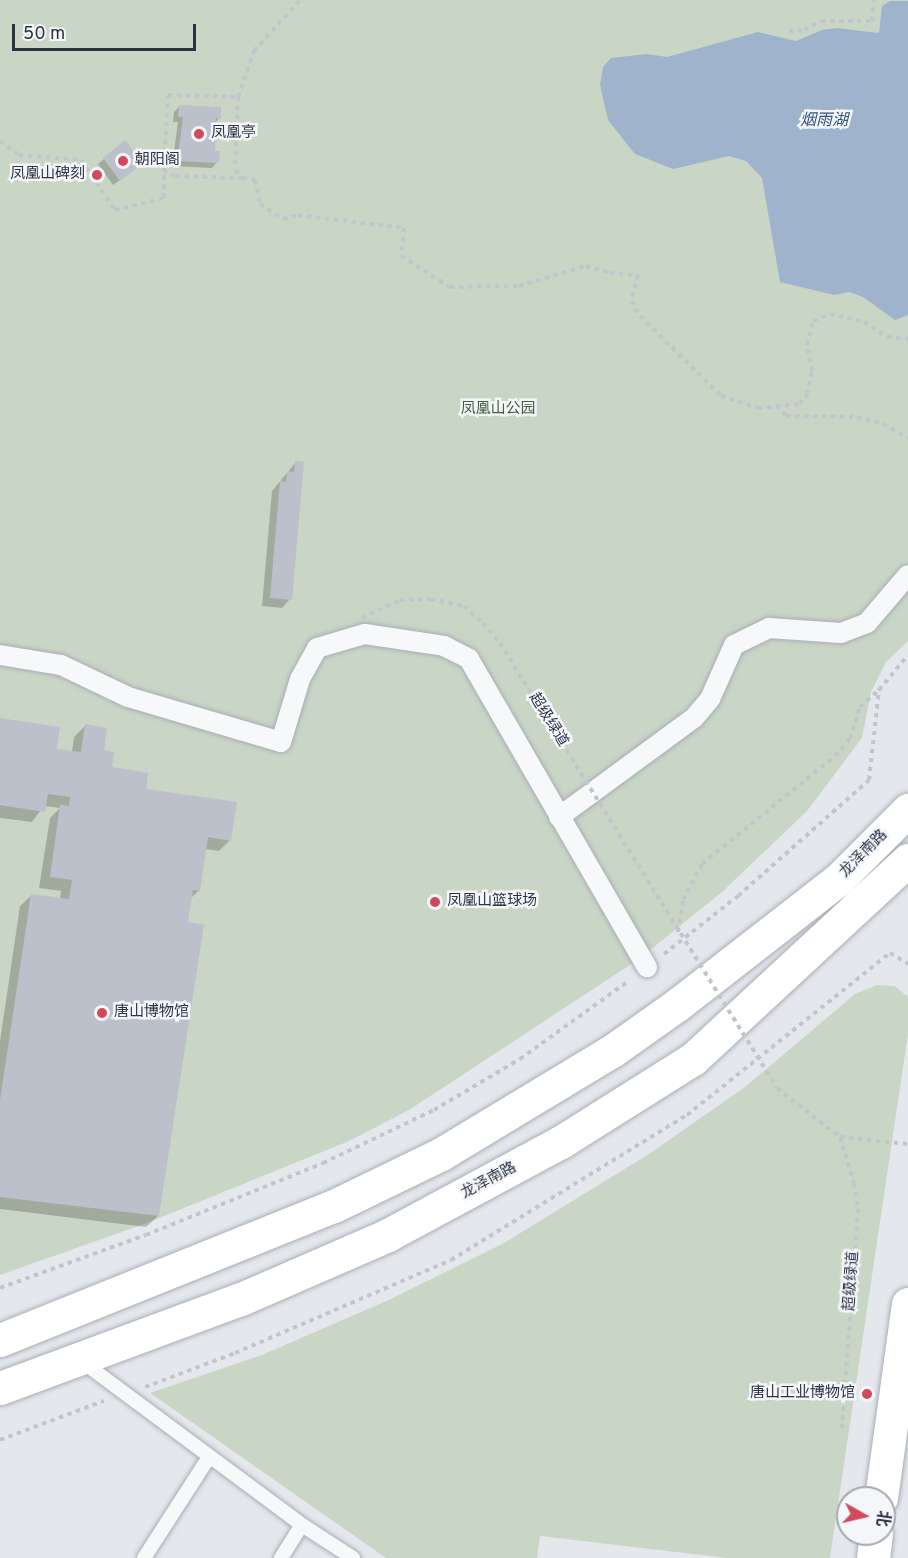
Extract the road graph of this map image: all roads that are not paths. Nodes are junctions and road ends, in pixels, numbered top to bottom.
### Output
1 (908, 574) edge
2 (0, 655) edge
3 (908, 810) edge
4 (559, 817) junction
5 (908, 860) edge
6 (647, 967) road end
7 (908, 1304) edge
8 (0, 1340) edge
9 (78, 1359) junction
10 (0, 1388) edge
11 (209, 1457) junction
12 (883, 1486) edge
13 (302, 1525) junction
14 (144, 1558) edge
15 (281, 1558) edge
16 (353, 1558) edge

1 - 4 street
2 - 4 street
3 - 8 main road, 龙泽南路
4 - 6 street
5 - 9 main road, 龙泽南路
7 - 12 main road
9 - 10 main road, 龙泽南路
9 - 11 lane
11 - 13 lane
11 - 14 lane
13 - 15 lane
13 - 16 lane

